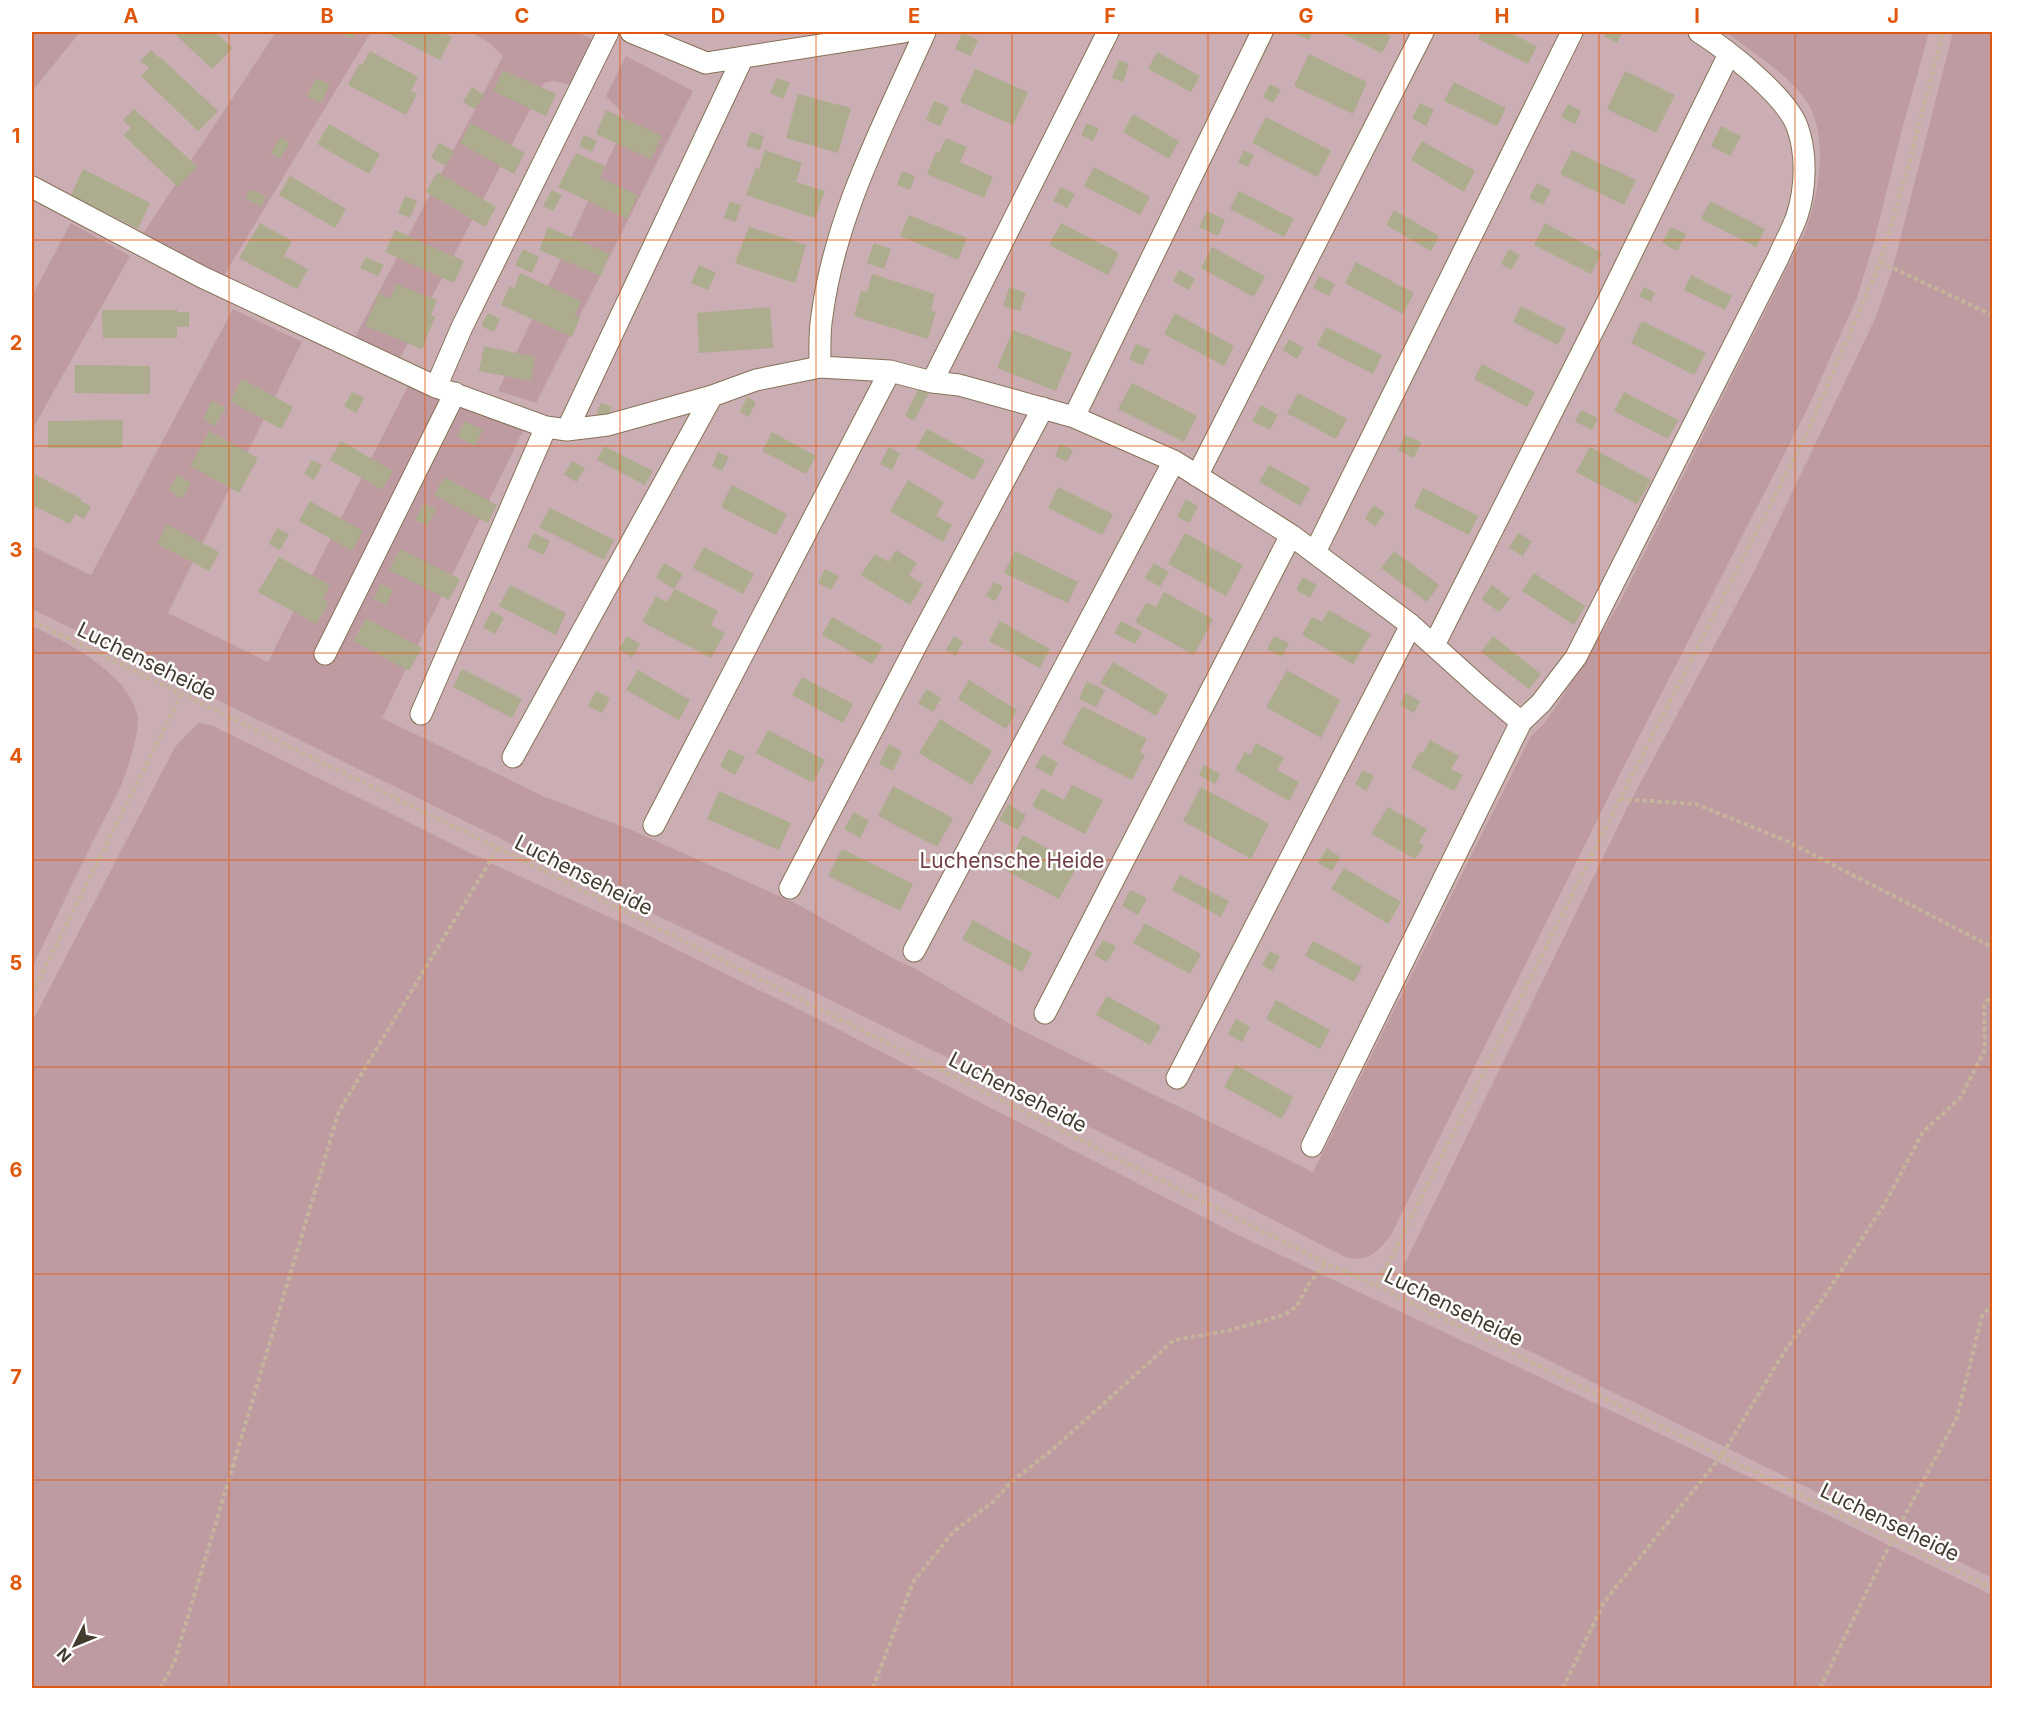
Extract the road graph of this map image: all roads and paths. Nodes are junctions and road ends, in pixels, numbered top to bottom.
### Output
1 (608, 32) edge
2 (631, 32) edge
3 (904, 32) edge
4 (925, 32) edge
5 (1108, 32) edge
6 (1262, 32) edge
7 (1423, 32) edge
8 (1572, 32) edge
9 (1699, 32) edge
10 (1943, 32) edge
11 (1729, 54) junction
12 (743, 57) junction
13 (32, 187) edge
14 (1880, 262) junction
15 (1992, 315) edge
16 (820, 367) junction
17 (890, 372) junction
18 (932, 382) junction
19 (446, 390) junction
20 (712, 396) junction
21 (1043, 408) junction
22 (1074, 417) junction
23 (546, 427) junction
24 (567, 430) junction
25 (1174, 461) junction
26 (1197, 476) junction
27 (1291, 535) junction
28 (1315, 552) junction
29 (32, 621) edge
30 (1411, 624) junction
31 (1434, 645) junction
32 (326, 654) dead end
33 (181, 695) junction
34 (421, 714) dead end
35 (1521, 722) junction
36 (513, 757) dead end
37 (1620, 799) junction
38 (654, 825) dead end
39 (498, 848) junction
40 (790, 888) dead end
41 (1992, 947) edge
42 (914, 951) dead end
43 (32, 993) edge
44 (1992, 994) edge
45 (1045, 1013) dead end
46 (1177, 1078) dead end
47 (1312, 1146) dead end
48 (1326, 1263) junction
49 (1377, 1286) junction
50 (1992, 1305) edge
51 (1722, 1455) junction
52 (1892, 1540) junction
53 (1992, 1588) edge
54 (160, 1689) edge
55 (873, 1689) edge
56 (1563, 1689) edge
57 (1820, 1689) edge

1 - 19 lane
2 - 12 lane
3 - 12 lane
4 - 16 lane
5 - 18 lane
6 - 22 lane
7 - 26 lane
8 - 28 lane
9 - 11 lane
10 - 14 path
11 - 31 lane
11 - 35 lane
12 - 24 lane
13 - 19 lane
14 - 15 path
14 - 37 path
16 - 17 lane
16 - 20 lane
17 - 18 lane
17 - 38 lane
18 - 21 lane
19 - 23 lane
19 - 32 lane
20 - 24 lane
20 - 36 lane
21 - 22 lane
21 - 40 lane
22 - 25 lane
23 - 24 lane
23 - 34 lane
25 - 26 lane
25 - 42 lane
26 - 27 lane
27 - 28 lane
27 - 45 lane
28 - 30 lane
29 - 33 path, Luchenseheide
30 - 31 lane
30 - 46 lane
31 - 35 lane
33 - 39 path, Luchenseheide
33 - 43 path
35 - 47 lane
37 - 41 path
37 - 49 path
39 - 48 path, Luchenseheide
39 - 54 path
44 - 51 path
48 - 49 path, Luchenseheide
48 - 55 path
49 - 51 path, Luchenseheide
50 - 52 path
51 - 52 path, Luchenseheide
51 - 56 path
52 - 53 path, Luchenseheide
52 - 57 path

